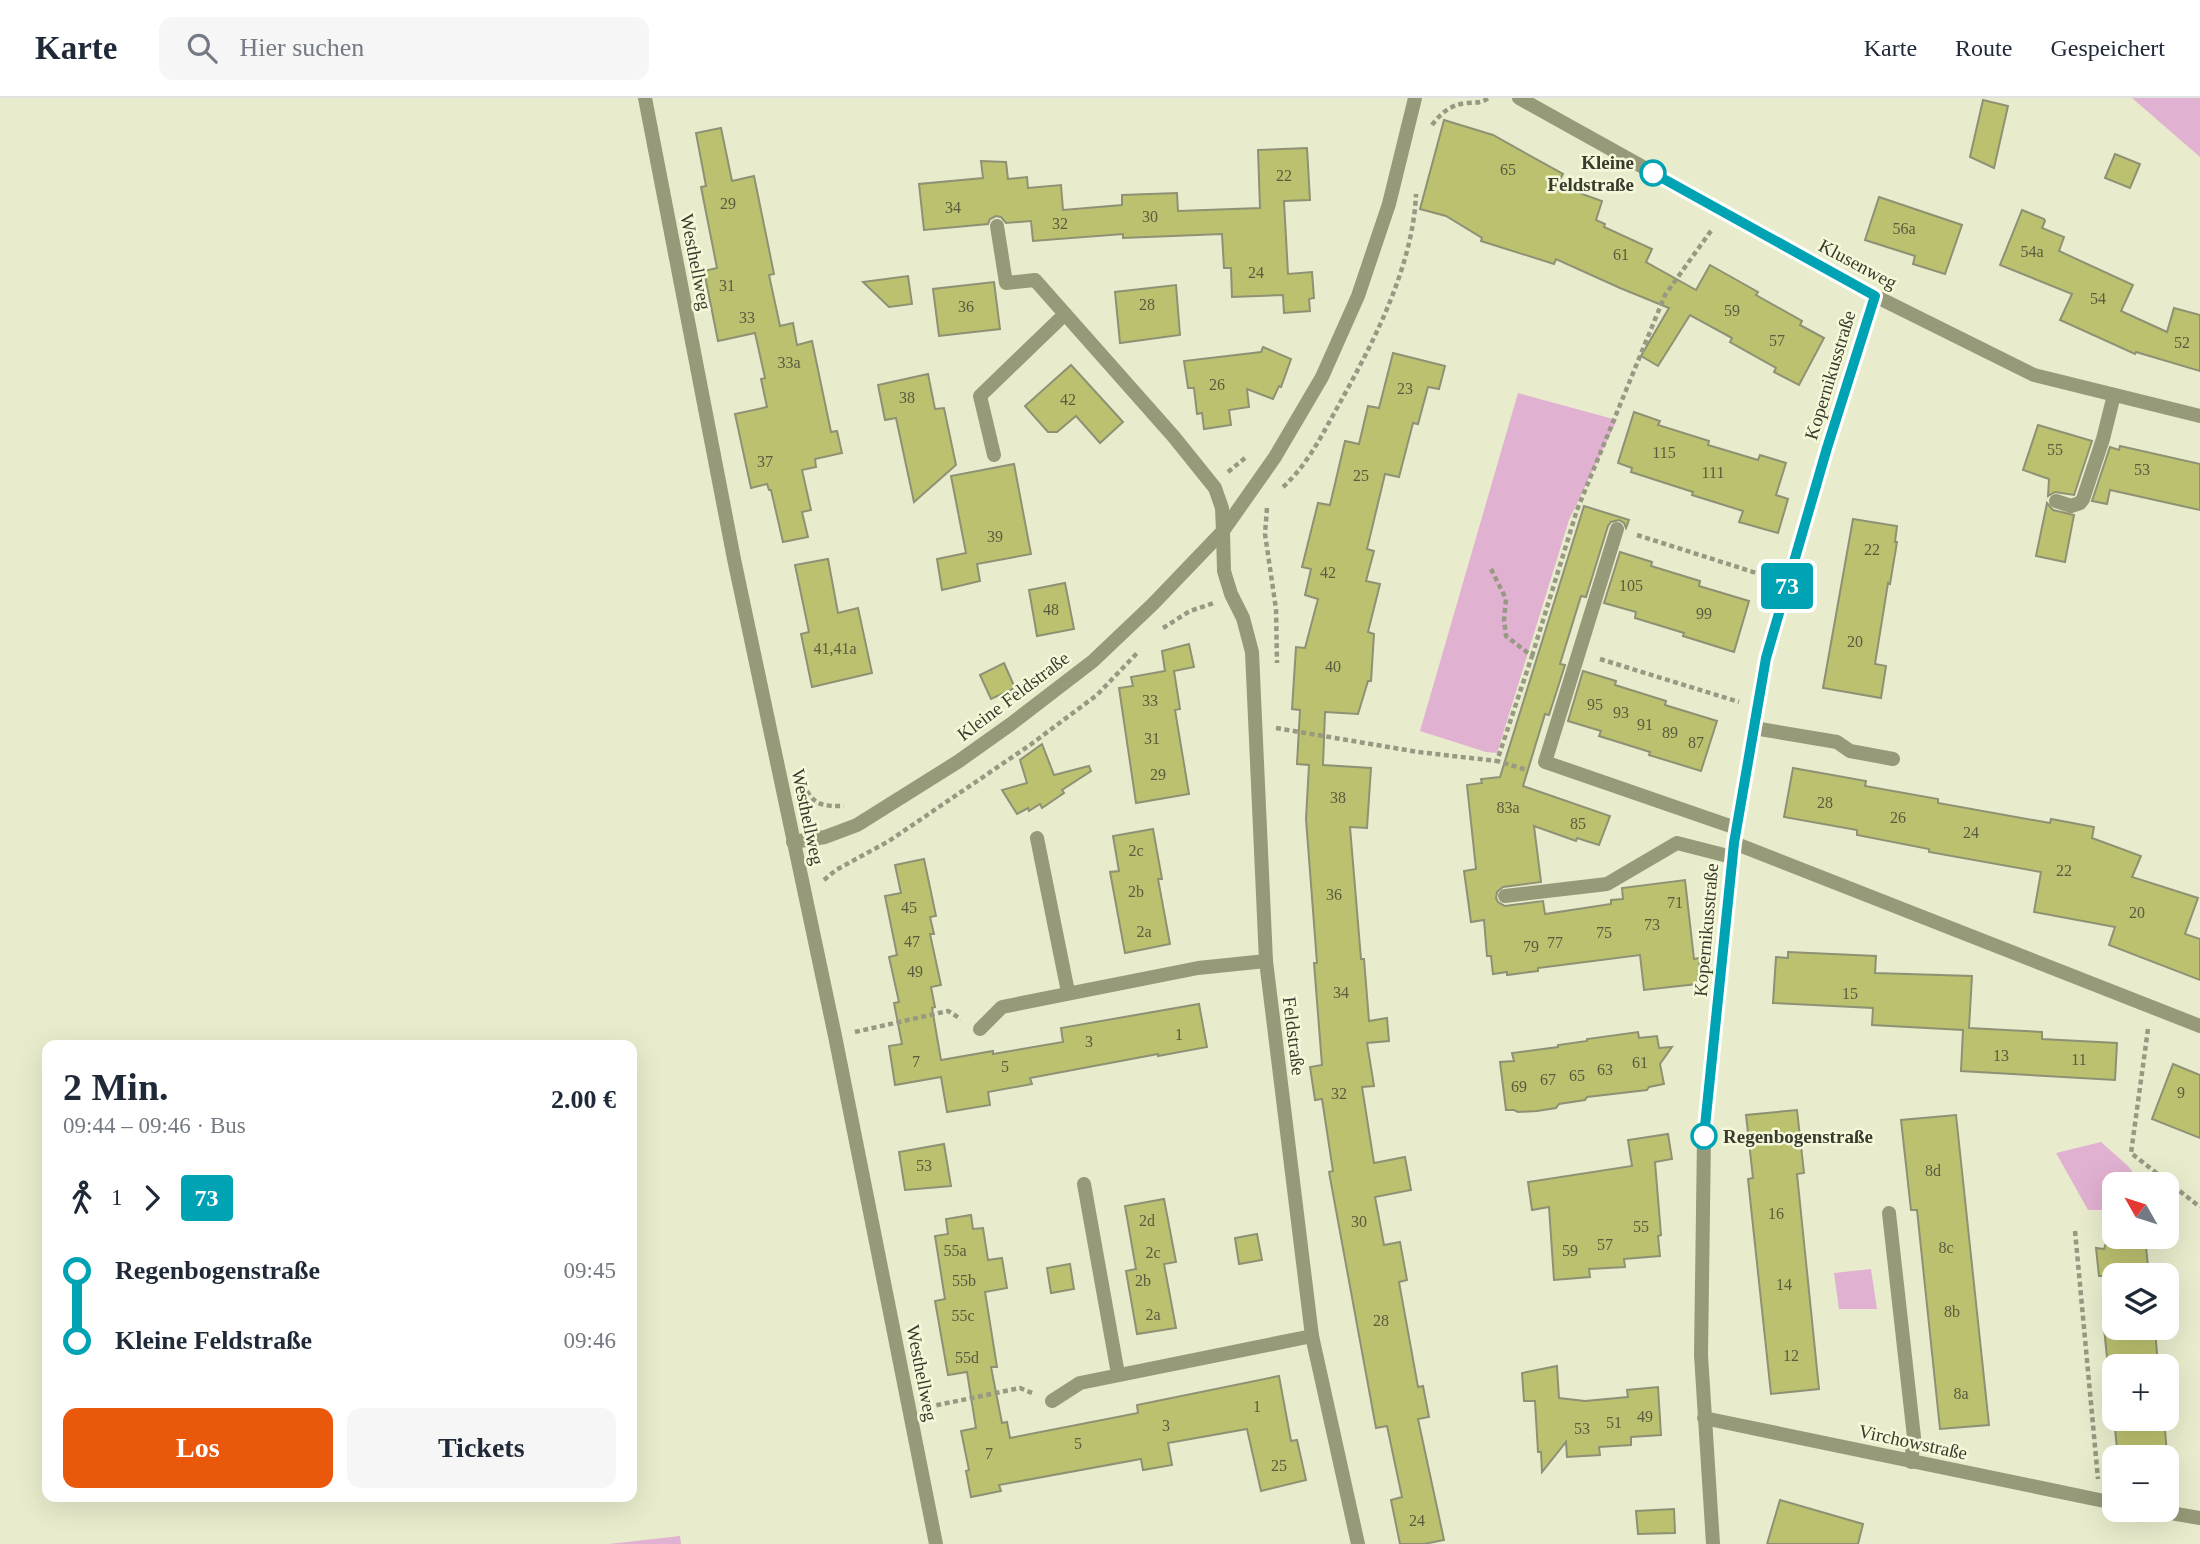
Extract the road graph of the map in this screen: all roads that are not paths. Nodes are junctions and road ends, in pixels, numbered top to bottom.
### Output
1 (645, 98) edge
2 (1415, 98) edge
3 (1518, 98) edge
4 (997, 226) dead end
5 (1875, 296) junction
6 (1065, 314) junction
7 (2114, 395) junction
8 (2200, 416) edge
9 (994, 455) dead end
10 (2056, 501) dead end
11 (1617, 529) road end
12 (1223, 531) junction
13 (1754, 728) junction
14 (1893, 760) dead end
15 (1736, 828) junction
16 (1037, 838) dead end
17 (793, 842) junction
18 (1733, 850) junction
19 (1505, 896) dead end
20 (1266, 961) junction
21 (1068, 992) junction
22 (2200, 1026) edge
23 (980, 1029) road end
24 (1084, 1184) dead end
25 (1889, 1213) dead end
26 (1312, 1336) junction
27 (1118, 1374) junction
28 (1052, 1401) road end
29 (1704, 1418) junction
30 (1911, 1462) junction
31 (2102, 1501) edge
32 (2179, 1514) edge
33 (2200, 1518) edge
34 (936, 1544) edge
35 (1358, 1544) edge
36 (1713, 1544) edge

1 - 17 street, Westhellweg
2 - 12 street, Kleine Feldstraße
3 - 5 street, Klusenweg
4 - 6 street
5 - 7 street, Klusenweg
5 - 13 street, Kopernikusstraße
6 - 9 street
6 - 12 street
7 - 8 street, Klusenweg
7 - 10 street
11 - 15 street
12 - 17 street, Kleine Feldstraße
12 - 20 street, Feldstraße
13 - 14 street
13 - 15 street, Kopernikusstraße
15 - 18 street, Kopernikusstraße
16 - 21 street
17 - 34 street, Westhellweg
18 - 19 street
18 - 22 street
18 - 29 street, Kopernikusstraße
20 - 21 street
20 - 26 street, Feldstraße
21 - 23 street
24 - 27 street
25 - 30 street
26 - 27 street
26 - 35 street, Feldstraße
27 - 28 street
29 - 30 street, Virchowstraße
29 - 36 street, Kopernikusstraße
30 - 31 street, Virchowstraße
32 - 33 street

